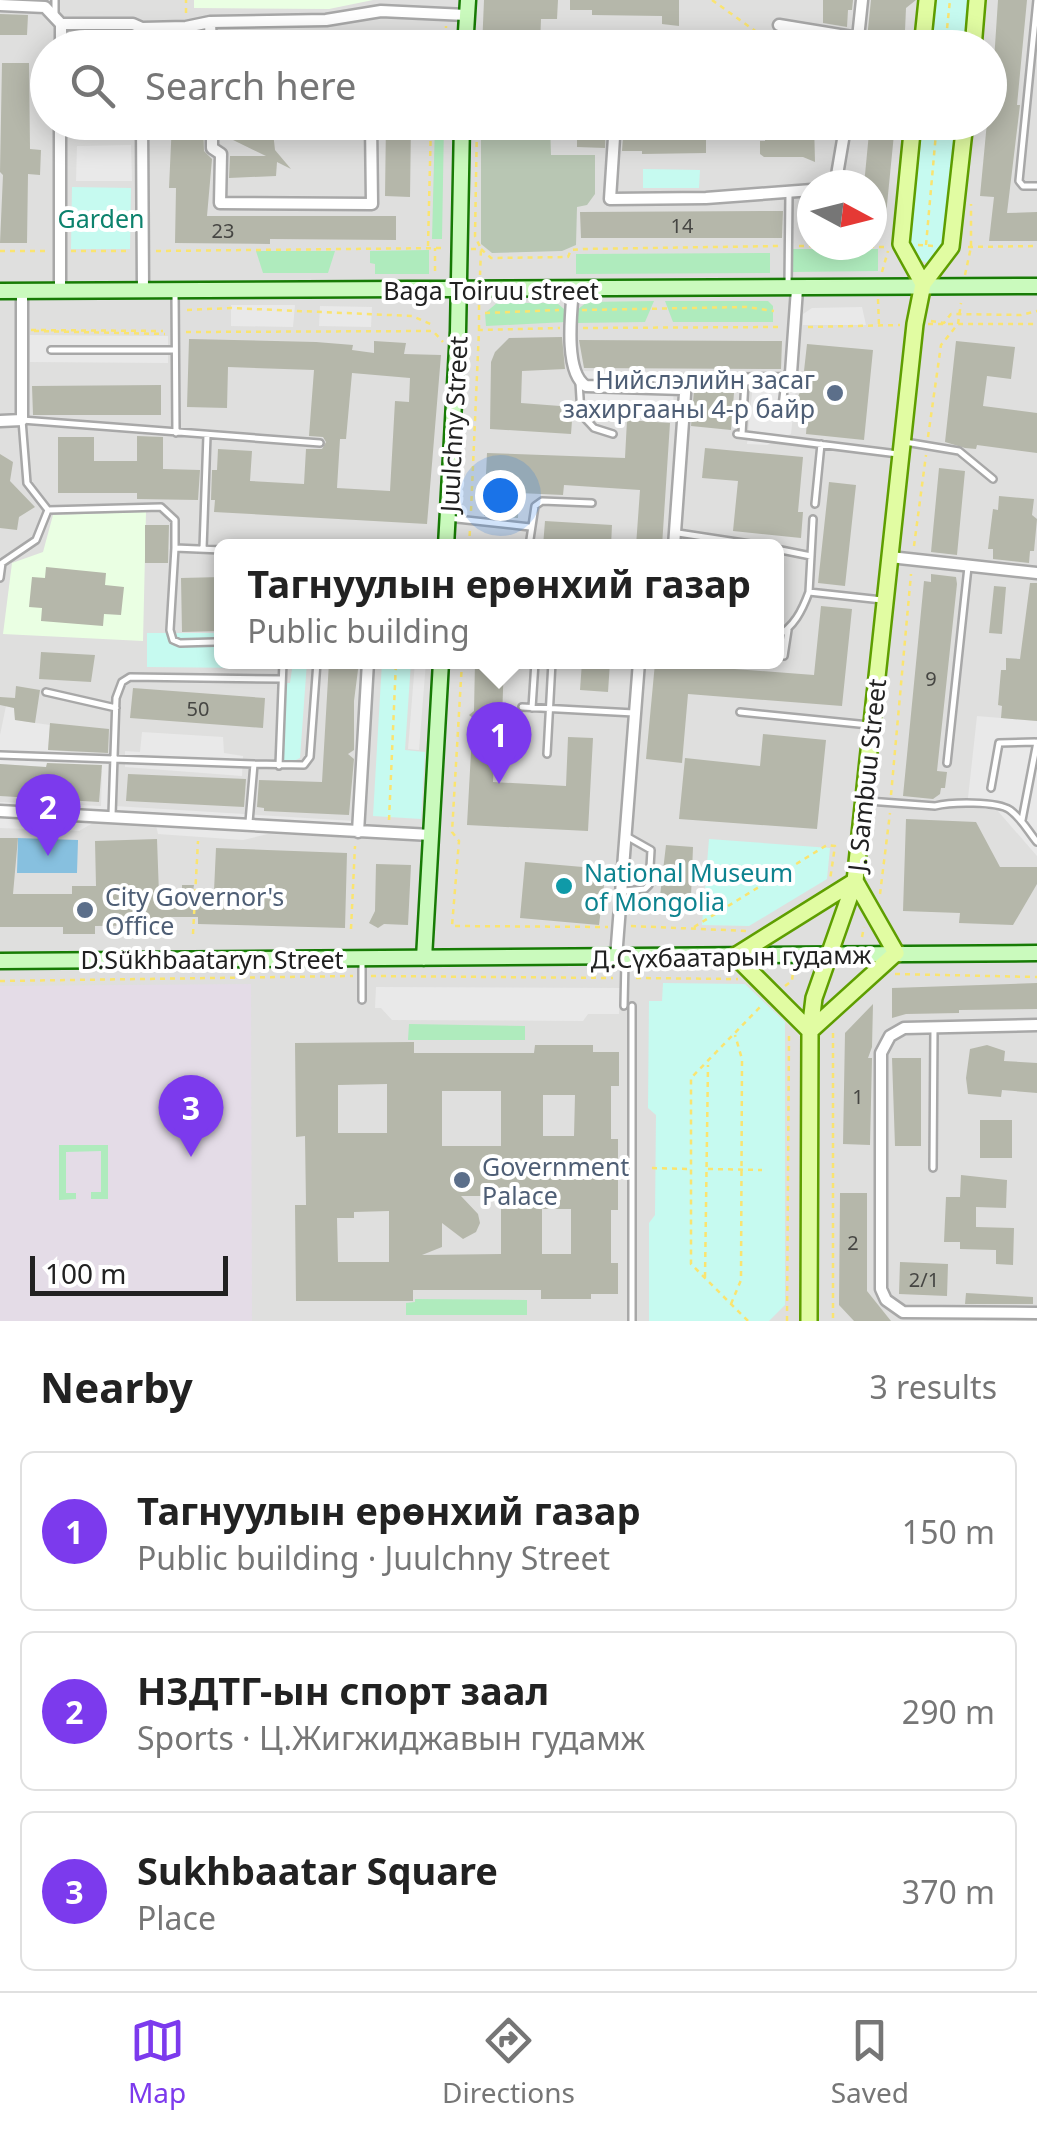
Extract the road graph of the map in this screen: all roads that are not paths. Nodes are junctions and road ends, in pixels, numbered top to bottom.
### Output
1 (55, 0) edge
2 (862, 0) edge
3 (927, 0) edge
4 (978, 0) edge
5 (1037, 0) edge
6 (0, 5) edge
7 (467, 8) edge
8 (58, 20) junction
9 (210, 22) junction
10 (779, 26) dead end
11 (142, 28) joint
12 (59, 30) edge
13 (210, 30) edge
14 (797, 30) edge
15 (859, 30) edge
16 (924, 30) edge
17 (975, 30) edge
18 (60, 140) edge
19 (142, 140) edge
20 (212, 140) edge
21 (371, 140) edge
22 (462, 140) edge
23 (614, 140) edge
24 (843, 140) edge
25 (911, 140) edge
26 (963, 140) edge
27 (837, 170) edge
28 (1037, 186) edge
29 (797, 193) edge
30 (789, 194) junction
31 (923, 284) junction
32 (1037, 286) edge
33 (573, 289) junction
34 (792, 289) junction
35 (143, 290) junction
36 (175, 290) junction
37 (459, 290) junction
38 (0, 291) edge
39 (22, 291) junction
40 (60, 291) junction
41 (51, 350) dead end
42 (176, 350) junction
43 (746, 378) junction
44 (786, 379) junction
45 (579, 382) junction
46 (683, 389) junction
47 (781, 414) dead end
48 (22, 420) junction
49 (0, 421) edge
50 (176, 433) junction
51 (613, 434) dead end
52 (207, 435) junction
53 (320, 443) dead end
54 (821, 444) junction
55 (902, 448) junction
56 (993, 480) dead end
57 (592, 503) dead end
58 (815, 504) dead end
59 (48, 510) junction
60 (448, 518) junction
61 (813, 519) dead end
62 (530, 526) junction
63 (675, 533) junction
64 (446, 539) edge
65 (529, 539) edge
66 (675, 539) edge
67 (716, 539) edge
68 (176, 548) junction
69 (203, 550) junction
70 (214, 550) edge
71 (784, 551) edge
72 (810, 556) junction
73 (890, 557) junction
74 (968, 566) junction
75 (1037, 573) edge
76 (0, 578) edge
77 (810, 592) junction
78 (886, 600) junction
79 (788, 630) junction
80 (784, 632) edge
81 (214, 642) dead end
82 (784, 656) dead end
83 (283, 669) edge
84 (316, 669) edge
85 (368, 669) edge
86 (440, 669) edge
87 (535, 669) edge
88 (552, 669) edge
89 (638, 669) edge
90 (282, 679) junction
91 (46, 692) dead end
92 (522, 707) dead end
93 (116, 708) junction
94 (532, 708) junction
95 (550, 709) junction
96 (740, 712) dead end
97 (634, 714) junction
98 (872, 726) junction
99 (1036, 742) edge
100 (547, 754) dead end
101 (0, 755) edge
102 (114, 758) junction
103 (948, 763) dead end
104 (254, 764) junction
105 (279, 766) junction
106 (991, 788) dead end
107 (865, 801) junction
108 (0, 811) edge
109 (112, 815) junction
110 (1022, 820) junction
111 (248, 825) junction
112 (358, 832) junction
113 (431, 835) junction
114 (625, 836) junction
115 (1037, 842) edge
116 (855, 881) junction
117 (620, 892) junction
118 (1037, 952) edge
119 (896, 954) junction
120 (829, 955) junction
121 (735, 956) junction
122 (362, 958) junction
123 (424, 958) junction
124 (620, 958) junction
125 (0, 960) edge
126 (362, 1000) dead end
127 (1037, 1025) edge
128 (934, 1028) junction
129 (810, 1031) junction
130 (933, 1168) dead end
131 (1037, 1313) edge
132 (632, 1321) edge
133 (809, 1321) edge

1 - 8 lane
2 - 15 street
3 - 16 main road
4 - 17 main road
5 - 28 lane
6 - 8 street
7 - 9 street
8 - 11 street
8 - 12 street
9 - 11 street
9 - 13 street
10 - 14 street
18 - 40 street
19 - 35 street
20 - 21 street
22 - 37 main road, Juulchny Street
23 - 30 street
24 - 27 street
25 - 31 main road
26 - 31 main road
29 - 30 street
30 - 34 lane
31 - 32 main road, Baga Toiruu street
31 - 34 main road, Baga Toiruu street
31 - 55 main road, J. Sambuu Street
33 - 34 main road, Baga Toiruu street
33 - 37 main road, Baga Toiruu street
33 - 45 street
34 - 44 street
35 - 36 main road, Baga Toiruu street
35 - 40 main road, Baga Toiruu street
36 - 37 main road, Baga Toiruu street
36 - 42 lane
37 - 60 main road, Juulchny Street
38 - 39 main road
39 - 40 main road
39 - 48 street
41 - 42 lane
42 - 50 lane
43 - 44 street
43 - 46 street
43 - 54 lane
44 - 47 lane
45 - 46 street
45 - 51 lane
46 - 63 street
48 - 49 street
48 - 50 lane
48 - 59 lane
50 - 52 lane
52 - 53 lane
52 - 69 lane
54 - 55 lane
54 - 58 lane
55 - 56 lane
55 - 73 main road, J. Sambuu Street
57 - 62 lane
59 - 68 lane
59 - 76 lane
60 - 62 lane
60 - 64 main road, Juulchny Street
61 - 72 lane
62 - 65 lane
63 - 66 street
63 - 67 lane
68 - 69 lane
68 - 81 lane
69 - 70 lane
71 - 72 lane
72 - 77 lane
73 - 74 street
73 - 78 main road, J. Sambuu Street
74 - 75 street
74 - 103 lane
77 - 78 lane
77 - 79 lane
78 - 98 main road, J. Sambuu Street
79 - 80 lane
79 - 82 lane
83 - 90 lane
84 - 105 lane
85 - 112 street
86 - 113 main road
87 - 94 lane
88 - 95 lane
89 - 97 street
90 - 93 lane
90 - 105 lane
91 - 93 lane
92 - 94 lane
93 - 102 lane
94 - 95 lane
95 - 97 lane
95 - 100 lane
96 - 98 lane
97 - 114 street
98 - 107 main road, J. Sambuu Street
99 - 106 lane
99 - 110 lane
101 - 102 lane
102 - 104 lane
102 - 109 lane
104 - 105 lane
104 - 111 lane
107 - 110 lane
107 - 116 main road, J. Sambuu Street
108 - 109 street
109 - 111 street
110 - 115 lane
111 - 112 street
112 - 113 street
113 - 123 main road
114 - 117 street
114 - 117 lane
116 - 119 main road
116 - 120 main road, J. Sambuu Street
116 - 121 main road
117 - 124 street
118 - 119 main road, Д.Сүхбаатарын гудамж
119 - 120 main road, Д.Сүхбаатарын гудамж
119 - 129 main road
120 - 121 main road, Д.Сүхбаатарын гудамж
120 - 129 main road, J. Sambuu Street
121 - 124 main road, Д.Сүхбаатарын гудамж
121 - 129 main road
122 - 123 main road, D.Sükhbaataryn Street
122 - 125 main road, D.Sükhbaataryn Street
122 - 126 lane
123 - 124 main road, Д.Сүхбаатарын гудамж
124 - 132 lane
127 - 128 street
128 - 130 lane
128 - 131 street
129 - 133 main road, J. Sambuu Street

